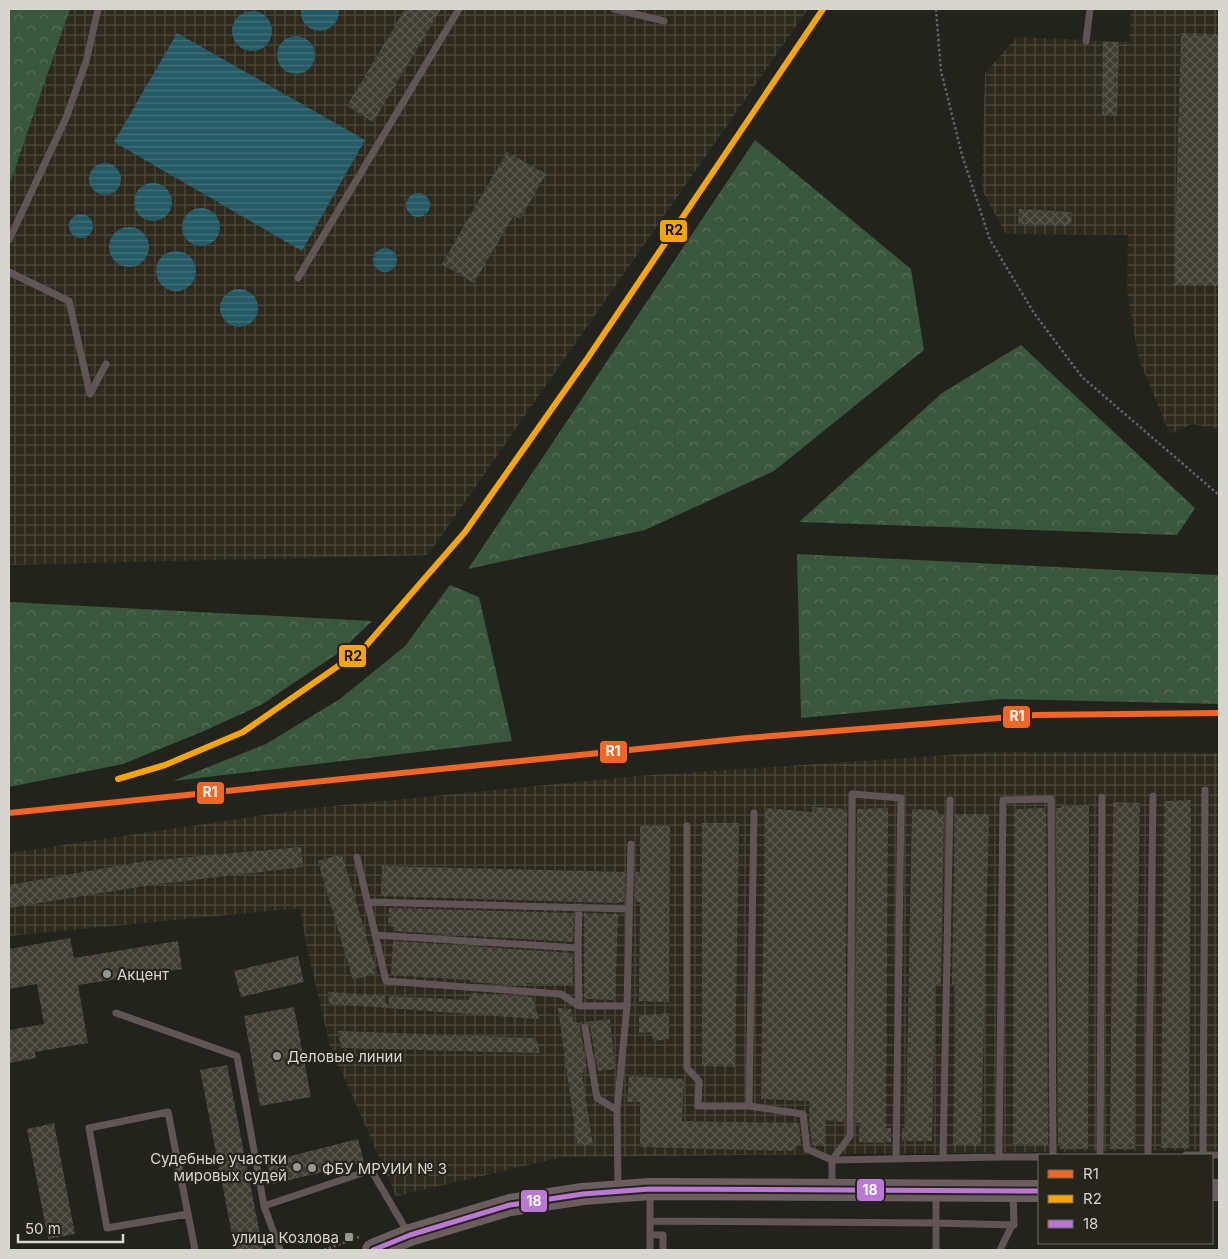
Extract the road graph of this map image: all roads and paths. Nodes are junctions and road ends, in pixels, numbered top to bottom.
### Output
1 (98, 9) edge
2 (459, 9) edge
3 (614, 9) edge
4 (936, 9) edge
5 (1090, 9) edge
6 (664, 20) dead end
7 (1086, 41) dead end
8 (9, 240) edge
9 (9, 272) edge
10 (298, 278) dead end
11 (106, 364) dead end
12 (1219, 495) edge
13 (1205, 790) dead end
14 (1153, 796) dead end
15 (1102, 797) dead end
16 (950, 800) dead end
17 (754, 813) dead end
18 (687, 826) dead end
19 (631, 844) dead end
20 (358, 857) dead end
21 (368, 902) junction
22 (579, 907) junction
23 (629, 908) junction
24 (376, 935) junction
25 (578, 948) junction
26 (579, 1006) junction
27 (626, 1006) junction
28 (116, 1013) dead end
29 (585, 1027) dead end
30 (749, 1106) junction
31 (617, 1110) junction
32 (1052, 1154) edge
33 (1100, 1154) edge
34 (1148, 1154) edge
35 (1203, 1154) edge
36 (999, 1157) junction
37 (1038, 1157) edge
38 (943, 1158) junction
39 (896, 1159) junction
40 (832, 1160) junction
41 (650, 1189) junction
42 (832, 1190) junction
43 (936, 1190) junction
44 (618, 1191) junction
45 (1012, 1191) junction
46 (1038, 1191) edge
47 (264, 1206) junction
48 (188, 1214) junction
49 (650, 1221) junction
50 (936, 1223) junction
51 (1014, 1225) junction
52 (410, 1235) junction
53 (650, 1235) junction
54 (370, 1242) edge
55 (195, 1250) edge
56 (280, 1250) edge
57 (324, 1250) edge
58 (650, 1250) edge
59 (664, 1250) edge
60 (936, 1250) edge
61 (1000, 1250) edge

1 - 8 lane
2 - 10 lane
3 - 6 lane
4 - 12 path
5 - 7 lane
9 - 11 lane
13 - 35 lane
14 - 34 lane
15 - 33 lane
16 - 38 lane
17 - 30 lane
18 - 30 lane
19 - 23 lane
20 - 21 lane
21 - 22 lane
21 - 24 lane
22 - 23 lane
22 - 25 lane
23 - 27 lane
24 - 25 lane
24 - 26 lane
25 - 26 lane
26 - 27 lane
27 - 31 lane
28 - 47 lane
29 - 31 lane
30 - 40 lane
31 - 44 lane
32 - 36 lane
36 - 37 lane
36 - 38 lane
38 - 39 lane
39 - 40 lane
39 - 40 lane
40 - 42 lane
41 - 42 main road
41 - 44 main road
41 - 49 lane
42 - 43 main road
43 - 45 main road
43 - 50 lane
44 - 52 main road
45 - 46 main road
45 - 51 lane
47 - 52 lane
47 - 56 lane
48 - 48 lane
48 - 55 lane
49 - 50 lane
49 - 53 lane
50 - 51 lane
50 - 60 lane
51 - 61 lane
52 - 54 main road
53 - 58 lane
53 - 59 lane
54 - 57 path

